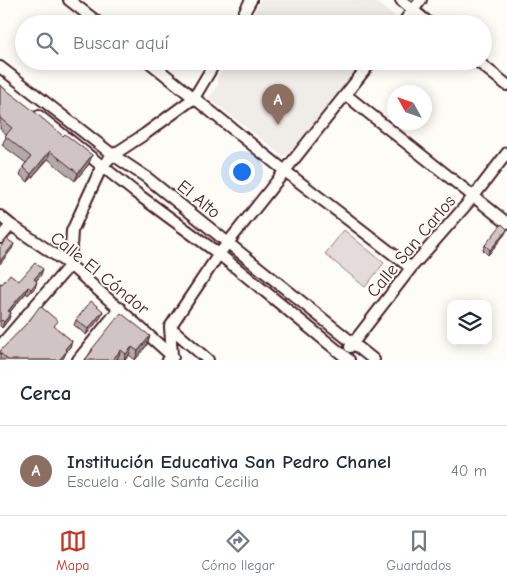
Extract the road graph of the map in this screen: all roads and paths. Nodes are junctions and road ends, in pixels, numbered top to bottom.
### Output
1 (69, 0) edge
2 (251, 0) edge
3 (401, 0) edge
4 (421, 0) edge
5 (413, 10) junction
6 (88, 15) edge
7 (243, 15) edge
8 (409, 15) edge
9 (419, 15) edge
10 (0, 67) edge
11 (159, 70) edge
12 (211, 70) edge
13 (365, 70) edge
14 (489, 70) edge
15 (507, 85) edge
16 (346, 95) junction
17 (194, 98) junction
18 (32, 111) edge
19 (507, 153) edge
20 (113, 155) junction
21 (102, 166) junction
22 (285, 171) junction
23 (474, 196) junction
24 (0, 216) edge
25 (507, 223) edge
26 (11, 225) junction
27 (0, 238) edge
28 (228, 243) junction
29 (219, 254) junction
30 (70, 265) junction
31 (411, 268) junction
32 (120, 308) junction
33 (170, 327) junction
34 (353, 343) junction
35 (0, 346) edge
36 (172, 358) edge
37 (344, 358) edge
38 (78, 360) edge
39 (208, 360) edge
40 (374, 360) edge

1 - 6 street
2 - 7 street
3 - 5 street
4 - 5 street
5 - 8 street
5 - 9 street
10 - 20 street, El Alto
11 - 17 street
12 - 17 street
13 - 16 street
14 - 15 street
16 - 22 street
16 - 23 street
17 - 20 street
17 - 22 street
18 - 21 street, El Alto
19 - 23 street, Calle San Carlos
20 - 21 street
20 - 28 street, El Alto
21 - 29 street, El Alto
21 - 30 street
22 - 28 street
22 - 31 street
23 - 25 street
23 - 31 street, Calle San Carlos
24 - 26 street, Calle El Cóndor
26 - 27 street
26 - 30 street, Calle El Cóndor
28 - 29 street
28 - 34 street, El Alto
29 - 33 street
29 - 37 street, El Alto
30 - 32 street, Calle El Cóndor
30 - 35 street
31 - 34 street, Calle San Carlos
32 - 36 street, Calle El Cóndor
32 - 38 street
33 - 36 street
33 - 39 street
34 - 37 street, Calle San Carlos
34 - 40 street, El Alto

